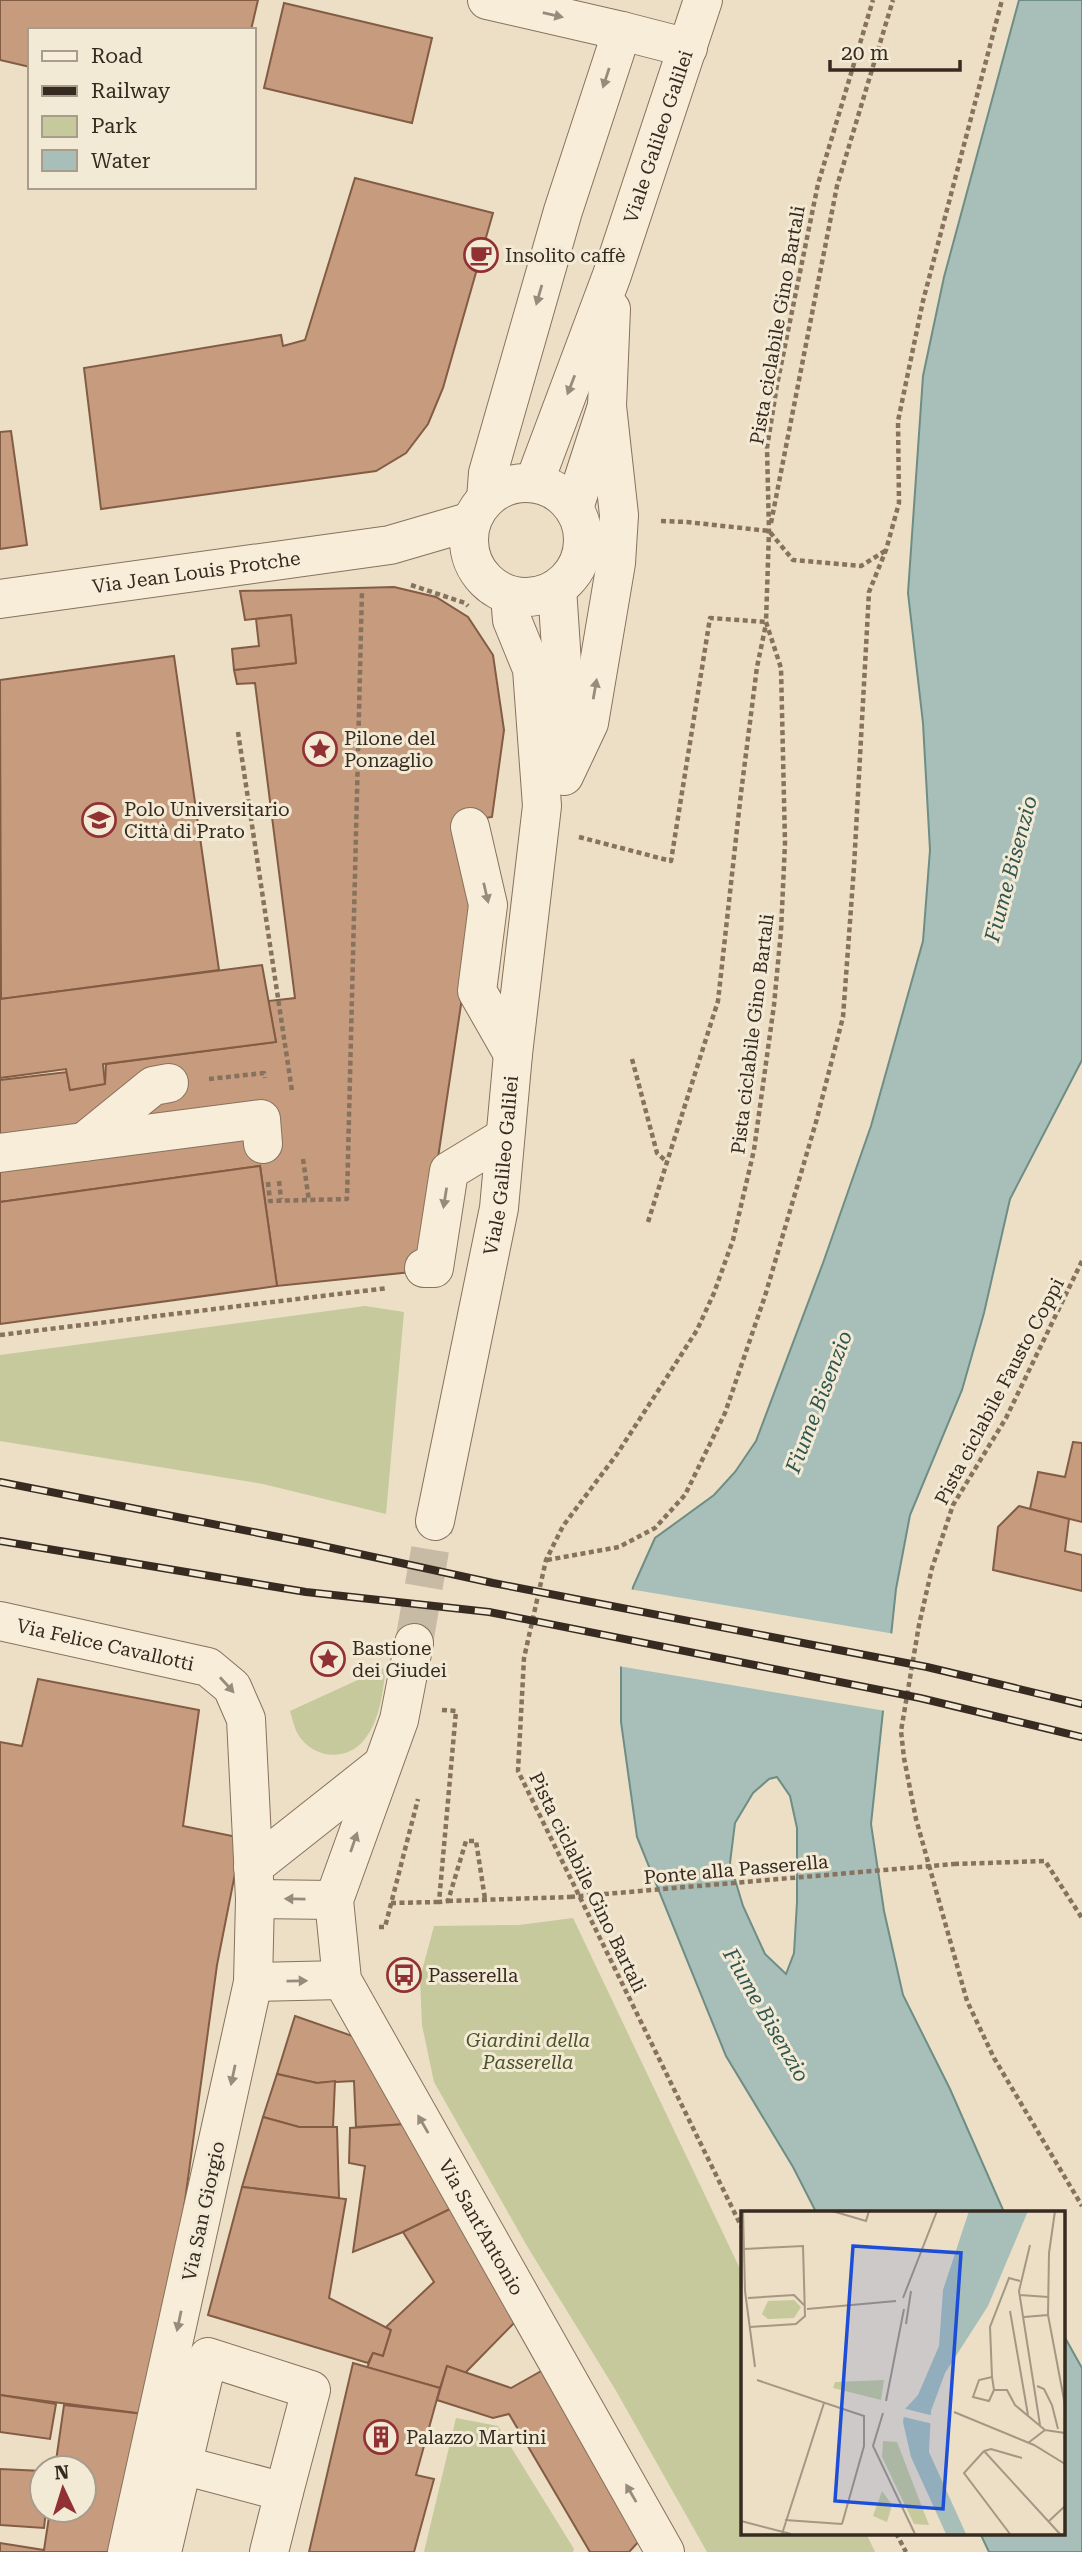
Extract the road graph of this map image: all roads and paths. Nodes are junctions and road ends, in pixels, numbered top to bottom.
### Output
1 (487, 0) edge
2 (703, 0) edge
3 (873, 0) edge
4 (893, 0) edge
5 (1002, 0) edge
6 (622, 31) junction
7 (688, 48) junction
8 (612, 275) junction
9 (607, 406) junction
10 (534, 483) junction
11 (574, 508) junction
12 (479, 510) junction
13 (619, 515) junction
14 (769, 531) junction
15 (390, 545) junction
16 (886, 550) junction
17 (477, 570) junction
18 (408, 584) dead end
19 (362, 585) dead end
20 (557, 588) junction
21 (510, 596) junction
22 (0, 599) edge
23 (472, 611) dead end
24 (766, 622) junction
25 (238, 732) dead end
26 (549, 803) junction
27 (470, 827) dead end
28 (513, 1054) junction
29 (632, 1059) dead end
30 (169, 1083) dead end
31 (294, 1104) dead end
32 (505, 1137) junction
33 (84, 1142) junction
34 (301, 1146) dead end
35 (0, 1153) edge
36 (667, 1161) junction
37 (270, 1166) junction
38 (281, 1199) junction
39 (334, 1200) dead end
40 (309, 1201) junction
41 (648, 1222) dead end
42 (1082, 1261) edge
43 (429, 1268) joint
44 (0, 1335) edge
45 (435, 1521) tunnel mouth
46 (546, 1560) junction
47 (0, 1621) edge
48 (414, 1643) tunnel mouth
49 (441, 1710) dead end
50 (382, 1765) junction
51 (421, 1786) dead end
52 (254, 1883) junction
53 (485, 1899) junction
54 (448, 1901) junction
55 (439, 1902) junction
56 (391, 1903) junction
57 (336, 1914) junction
58 (1082, 1918) edge
59 (342, 1980) junction
60 (253, 1982) junction
61 (1082, 2206) edge
62 (741, 2226) edge
63 (166, 2461) junction
64 (284, 2492) junction
65 (897, 2534) edge
66 (127, 2552) edge
67 (162, 2552) edge
68 (269, 2552) edge
69 (665, 2552) edge
70 (906, 2552) edge

1 -> 6 street
2 - 7 street, Viale Galileo Galilei
3 - 14 path, Pista ciclabile Gino Bartali
4 - 14 path
5 - 16 path
6 - 7 street
6 -> 12 street
7 - 8 street, Viale Galileo Galilei
8 - 9 street
8 -> 10 street
9 - 11 street
9 - 13 street
10 - 11 street
10 - 12 street
11 - 20 street
12 - 15 street, Via Jean Louis Protche
12 - 17 street
13 - 14 path
26 -> 13 street
14 - 16 path
14 - 24 path, Pista ciclabile Gino Bartali
15 - 17 street
15 - 22 street, Via Jean Louis Protche
16 - 46 path
17 - 21 street
18 - 23 path
19 - 38 path
20 - 21 street
20 - 26 street
21 - 26 street
24 - 26 path
24 - 36 path
24 - 46 path, Pista ciclabile Gino Bartali
25 - 31 path
26 - 28 street, Viale Galileo Galilei
27 -> 28 street
28 - 32 street, Viale Galileo Galilei
29 - 36 path
30 - 33 street
32 -> 43 street
32 - 45 street, Viale Galileo Galilei
33 - 35 street
33 - 37 street
34 - 40 path
36 - 41 path
37 - 38 path
37 - 38 path
38 - 40 path
39 - 40 path
42 - 61 path, Pista ciclabile Fausto Coppi
43 - 44 path
46 - 62 path, Pista ciclabile Gino Bartali
47 -> 52 street, Via Felice Cavallotti
48 - 50 street
49 - 55 path
50 - 52 street
57 -> 50 street
51 - 56 path
57 -> 52 street
52 - 60 street, Via San Giorgio
53 - 54 path, Ponte alla Passerella
53 - 54 path
53 - 58 path, Ponte alla Passerella, bridge
54 - 55 path, Ponte alla Passerella
55 - 56 path, Ponte alla Passerella
56 - 57 path
57 - 59 street
60 -> 59 street
69 -> 59 street, Via Sant'Antonio
60 -> 63 street, Via San Giorgio
63 - 64 street
63 - 64 street
63 - 66 street, Via San Giorgio
63 - 67 street
64 - 68 street
65 - 70 path

